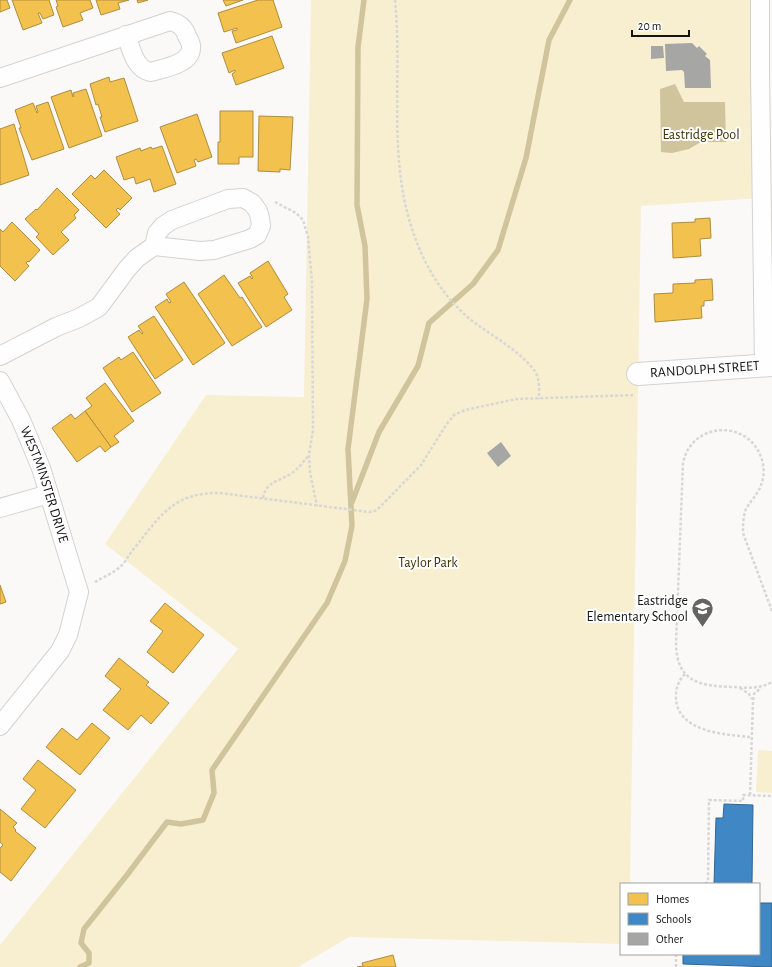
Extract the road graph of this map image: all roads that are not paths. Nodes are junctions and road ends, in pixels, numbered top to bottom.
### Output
1 (760, 0) edge
2 (126, 36) dead end
3 (0, 78) edge
4 (154, 246) junction
5 (0, 356) edge
6 (768, 366) edge
7 (0, 381) edge
8 (638, 385) road end
9 (49, 494) junction
10 (0, 508) edge
11 (0, 726) edge

1 - 6 street
2 - 3 street
4 - 4 street
4 - 5 street
6 - 8 street, RANDOLPH STREET
7 - 9 street, WESTMINSTER DRIVE
9 - 10 street
9 - 11 street, WESTMINSTER DRIVE

